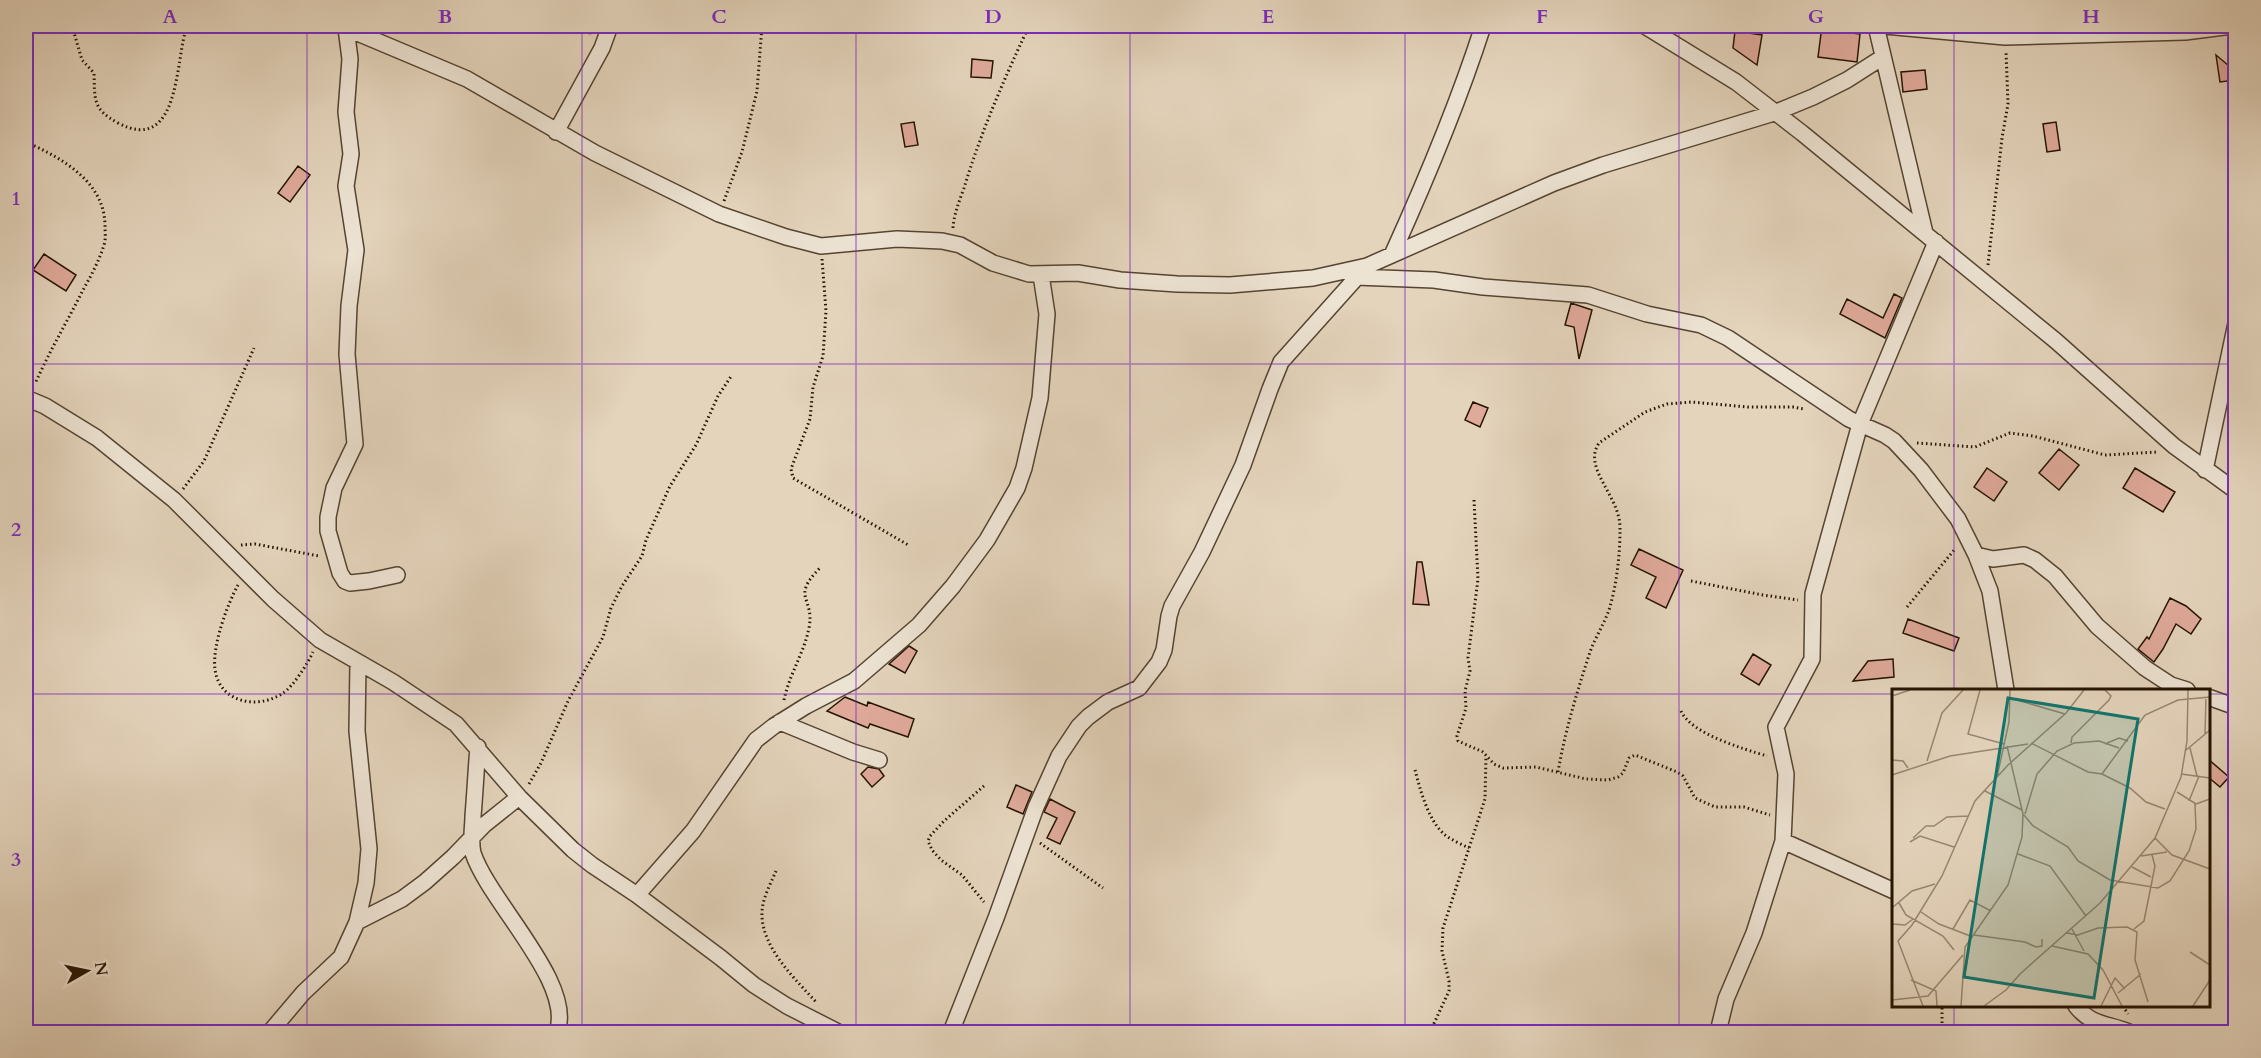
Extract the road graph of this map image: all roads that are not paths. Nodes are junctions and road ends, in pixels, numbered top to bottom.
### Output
1 (610, 26) edge
2 (1483, 26) edge
3 (1645, 26) edge
4 (1886, 26) edge
5 (2232, 26) edge
6 (344, 27) edge
7 (1883, 57) junction
8 (1774, 112) junction
9 (556, 132) junction
10 (1930, 238) junction
11 (1392, 255) junction
12 (1362, 272) junction
13 (1041, 275) junction
14 (2235, 323) edge
15 (27, 399) edge
16 (1860, 424) junction
17 (2205, 470) junction
18 (2235, 491) edge
19 (1976, 555) junction
20 (397, 575) dead end
21 (358, 663) junction
22 (2006, 689) edge
23 (2184, 689) edge
24 (2210, 698) edge
25 (2235, 707) edge
26 (780, 722) junction
27 (478, 747) junction
28 (879, 760) dead end
29 (519, 797) junction
30 (472, 838) junction
31 (1784, 841) junction
32 (1892, 891) edge
33 (637, 895) junction
34 (357, 922) junction
35 (2078, 1007) edge
36 (270, 1032) edge
37 (557, 1032) edge
38 (838, 1032) edge
39 (951, 1032) edge
40 (1718, 1032) edge
41 (2129, 1032) edge

1 - 9 street
2 - 11 street
3 - 8 street
4 - 5 street
4 - 7 street
6 - 9 street
6 - 20 street
7 - 8 street
7 - 10 street
8 - 10 street
8 - 11 street
9 - 13 street
10 - 16 street
10 - 17 street
11 - 12 street
12 - 13 street
12 - 16 street
12 - 39 street
13 - 26 street
14 - 17 street
15 - 21 street
16 - 19 street
16 - 31 street
17 - 18 street
19 - 22 street
19 - 23 street
21 - 27 street
21 - 34 street
24 - 25 street
26 - 28 street
26 - 33 street
27 - 29 street
27 - 30 street
29 - 30 street
29 - 33 street
30 - 34 street
30 - 37 street
31 - 32 street
31 - 40 street
33 - 38 street
34 - 36 street
35 - 41 street

